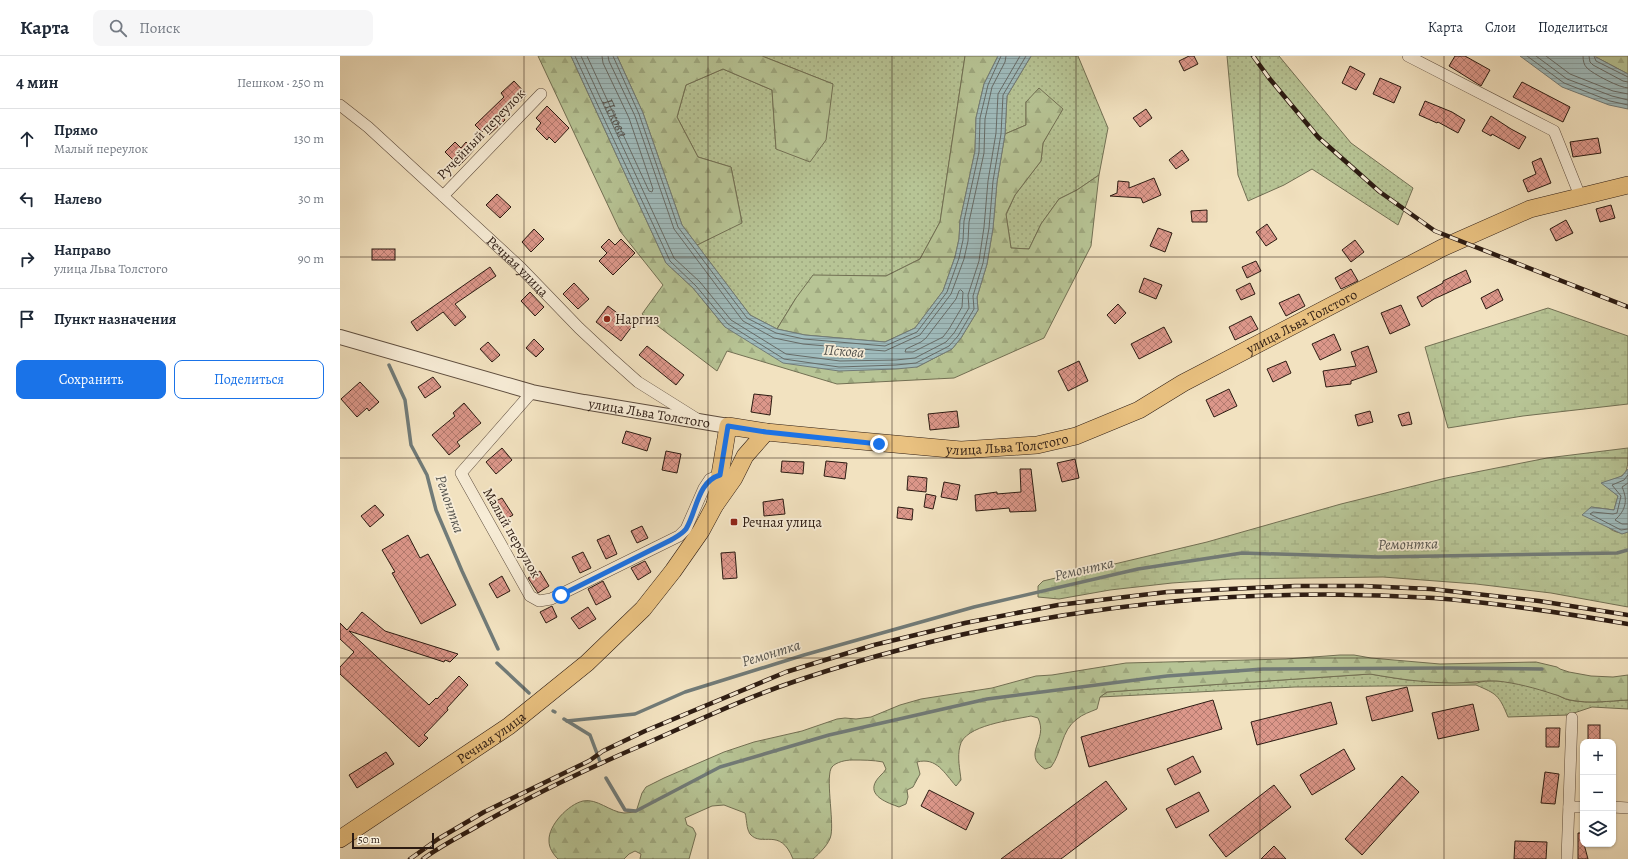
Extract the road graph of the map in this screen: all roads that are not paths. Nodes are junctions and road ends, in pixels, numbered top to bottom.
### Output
1 (1408, 56) edge
2 (541, 94) dead end
3 (340, 105) edge
4 (1628, 185) edge
5 (443, 196) junction
6 (1580, 196) junction
7 (340, 337) edge
8 (532, 392) junction
9 (700, 421) junction
10 (728, 426) junction
11 (766, 432) junction
12 (720, 475) junction
13 (715, 505) junction
14 (1572, 718) dead end
15 (1569, 807) junction
16 (1580, 807) edge
17 (1616, 808) edge
18 (1628, 808) edge
19 (340, 839) edge
20 (1567, 859) edge

1 - 6 street
2 - 5 street, Ручейный переулок
3 - 5 street, Речная улица
4 - 6 main road, улица Льва Толстого
5 - 9 street, Речная улица
6 - 11 main road, улица Льва Толстого
7 - 8 street, улица Льва Толстого
8 - 9 street, улица Льва Толстого
8 - 12 street, Малый переулок
9 - 10 street, улица Льва Толстого
10 - 11 main road, улица Льва Толстого
10 - 12 main road
11 - 13 main road
12 - 13 main road
13 - 19 main road, Речная улица
14 - 15 street
15 - 16 street
15 - 20 street
17 - 18 street

